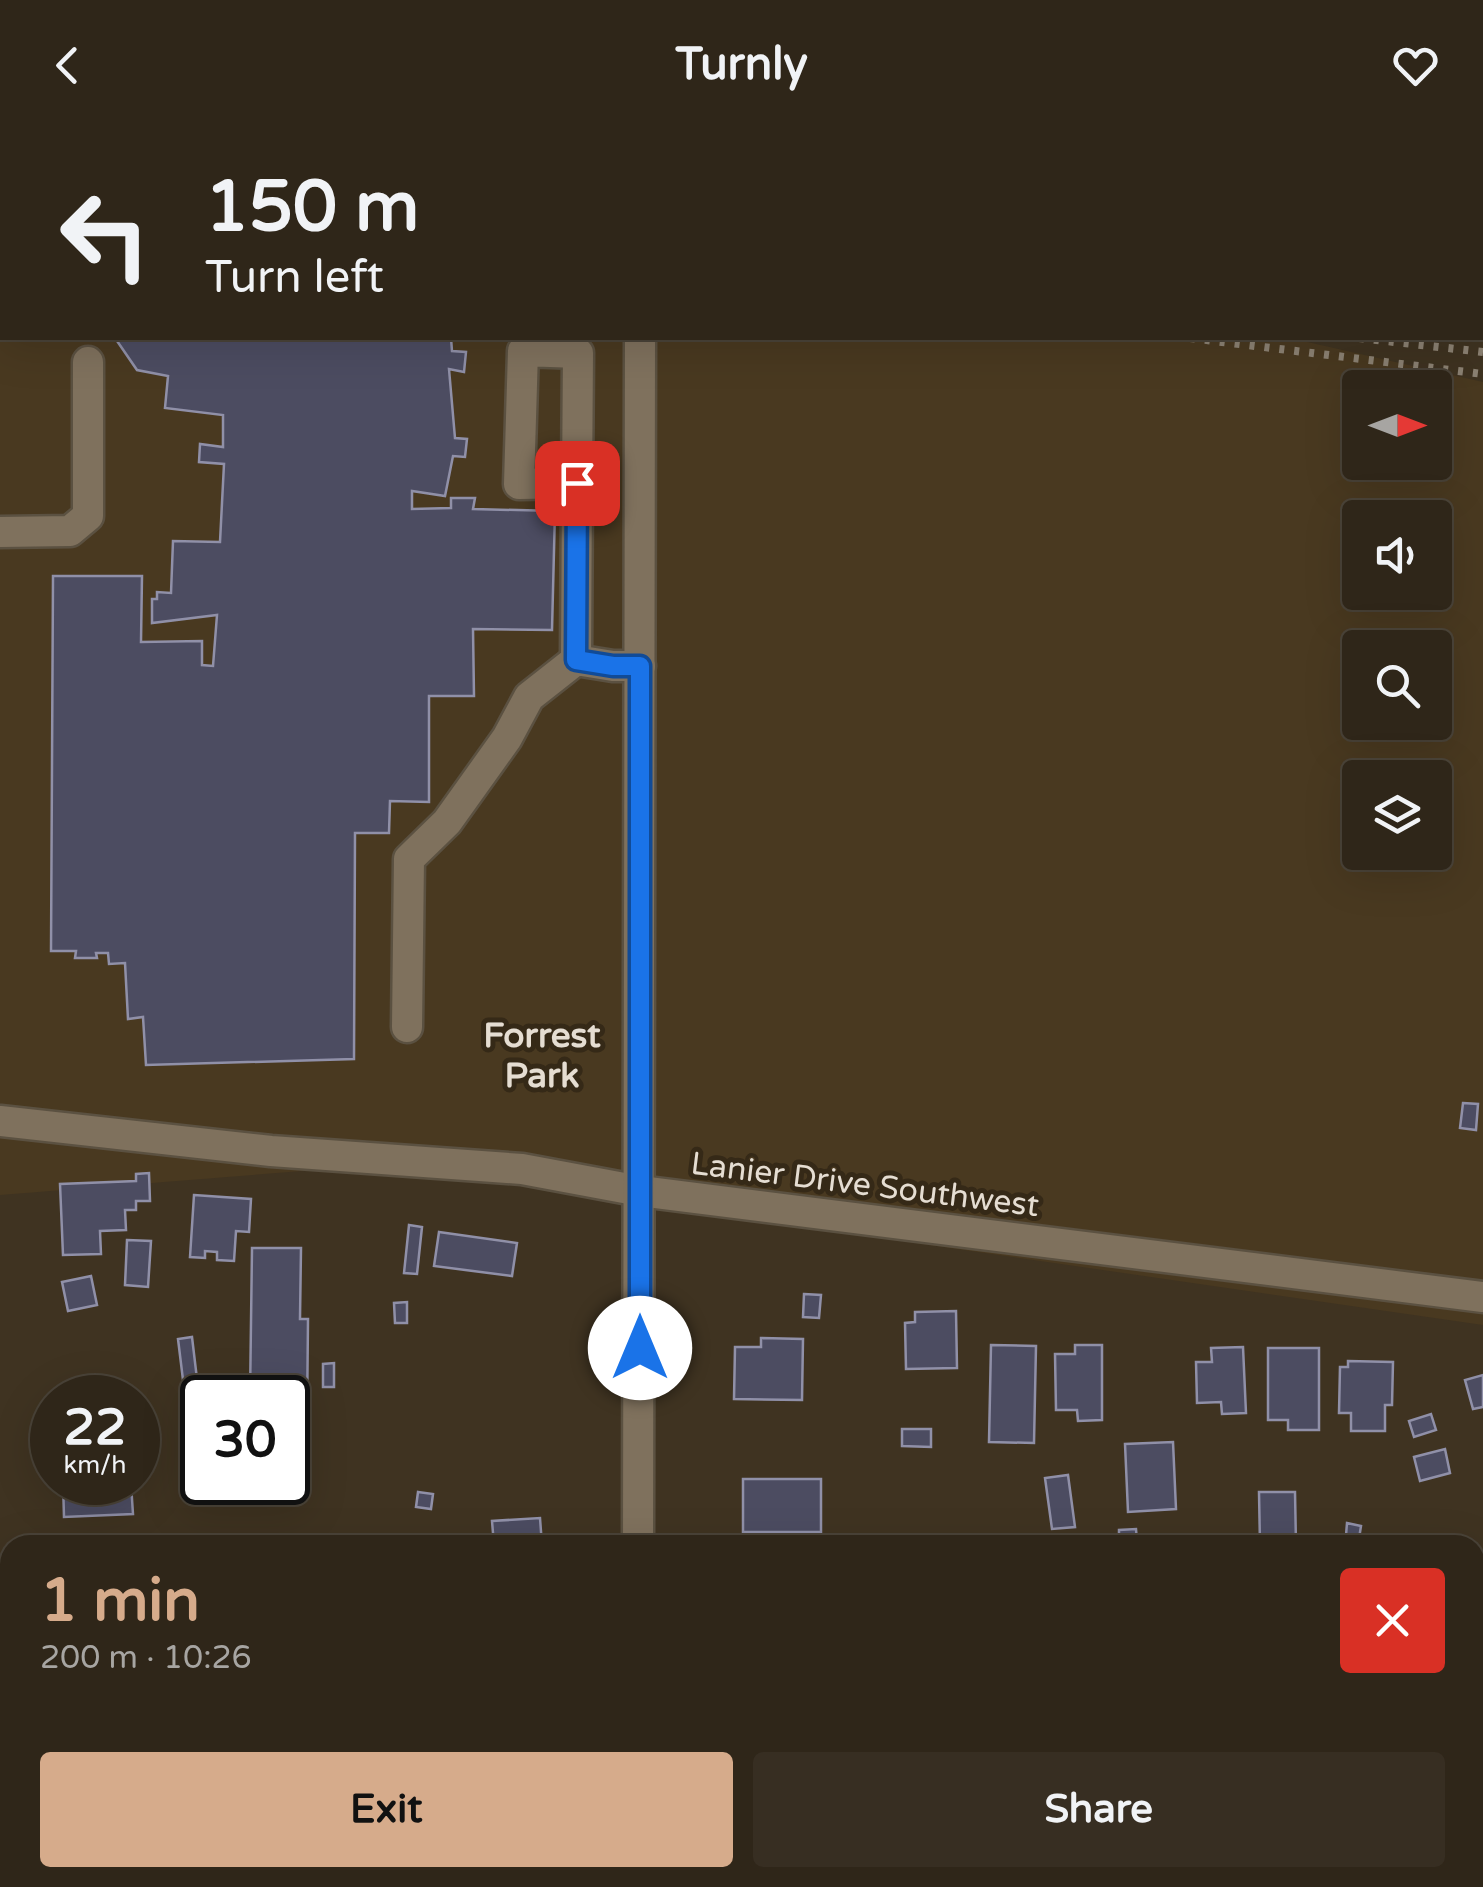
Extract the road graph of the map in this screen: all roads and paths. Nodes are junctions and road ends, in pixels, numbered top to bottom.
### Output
1 (640, 340) edge
2 (88, 362) dead end
3 (577, 483) dead end
4 (0, 532) edge
5 (576, 660) junction
6 (640, 666) junction
7 (407, 1028) dead end
8 (0, 1120) edge
9 (640, 1190) junction
10 (1483, 1297) edge
11 (638, 1535) edge

1 - 6 street
2 - 4 street
3 - 5 street
5 - 6 street
5 - 7 street
6 - 9 street
8 - 9 street, Lanier Drive Southwest
9 - 10 street, Lanier Drive Southwest
9 - 11 street

